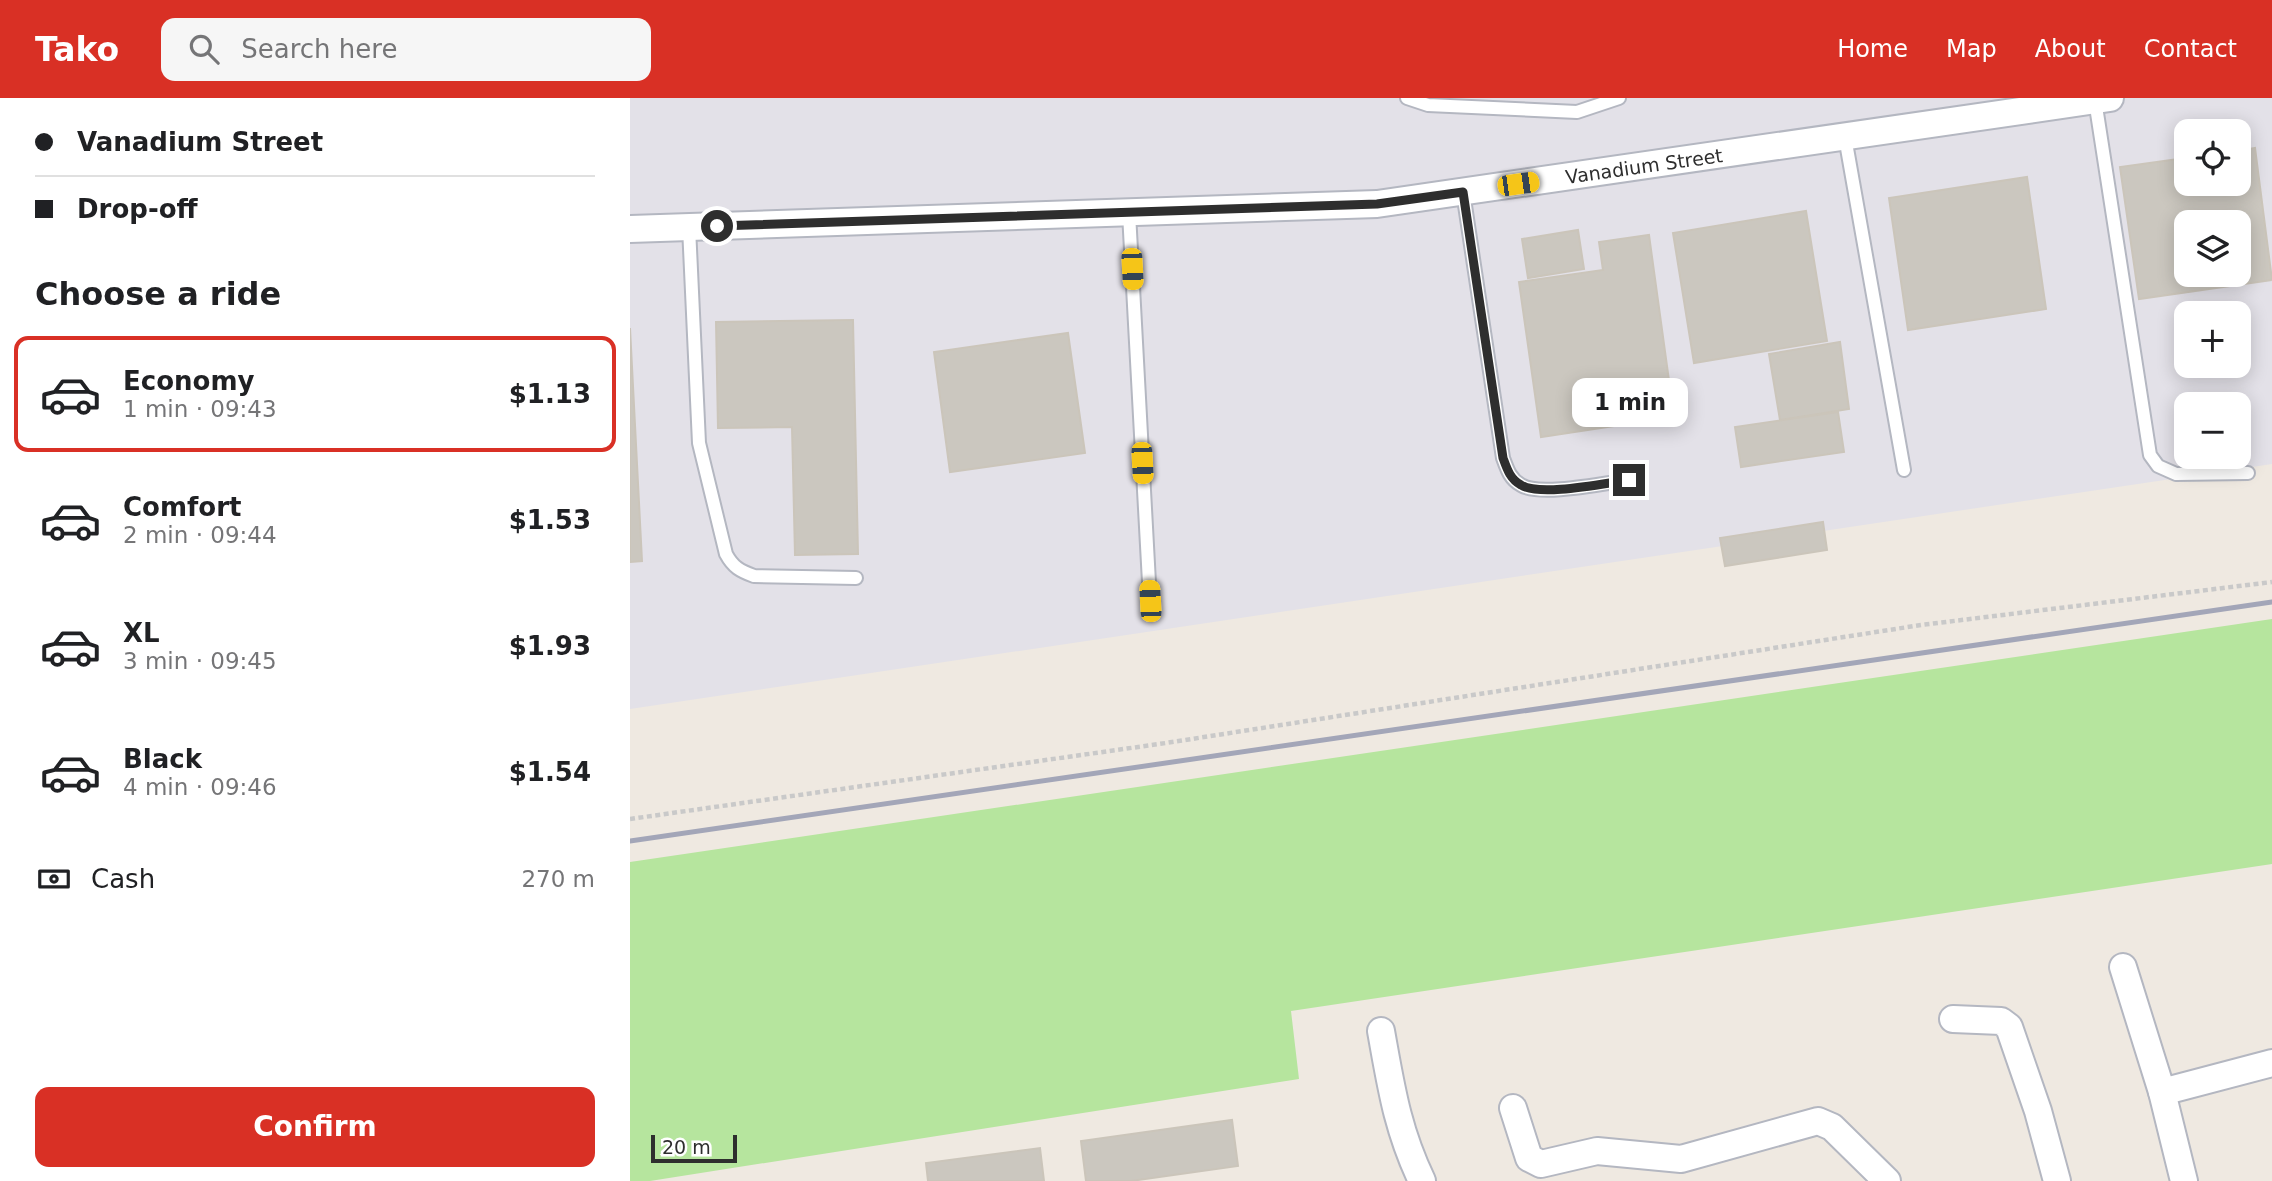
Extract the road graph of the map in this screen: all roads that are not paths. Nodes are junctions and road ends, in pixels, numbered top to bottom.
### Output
1 (1407, 98) edge
2 (1619, 98) edge
3 (2102, 99) edge
4 (1845, 137) junction
5 (1463, 192) junction
6 (1129, 213) junction
7 (689, 227) junction
8 (630, 229) edge
9 (1904, 470) dead end
10 (2248, 473) dead end
11 (1629, 480) dead end
12 (856, 578) dead end
13 (1150, 601) dead end
14 (2123, 967) dead end
15 (1953, 1019) dead end
16 (1381, 1031) dead end
17 (2272, 1063) edge
18 (2162, 1093) junction
19 (1513, 1108) dead end
20 (1422, 1181) edge
21 (1888, 1181) edge
22 (2057, 1181) edge
23 (2185, 1181) edge

1 - 2 lane
3 - 4 street, Vanadium Street
3 - 10 lane
4 - 5 street, Vanadium Street
4 - 9 lane
5 - 6 street, Vanadium Street
5 - 11 lane
6 - 7 street, Vanadium Street
6 - 13 lane
7 - 8 street, Vanadium Street
7 - 12 lane
14 - 18 street
15 - 22 street
16 - 20 street
17 - 18 street
18 - 23 street
19 - 21 street

